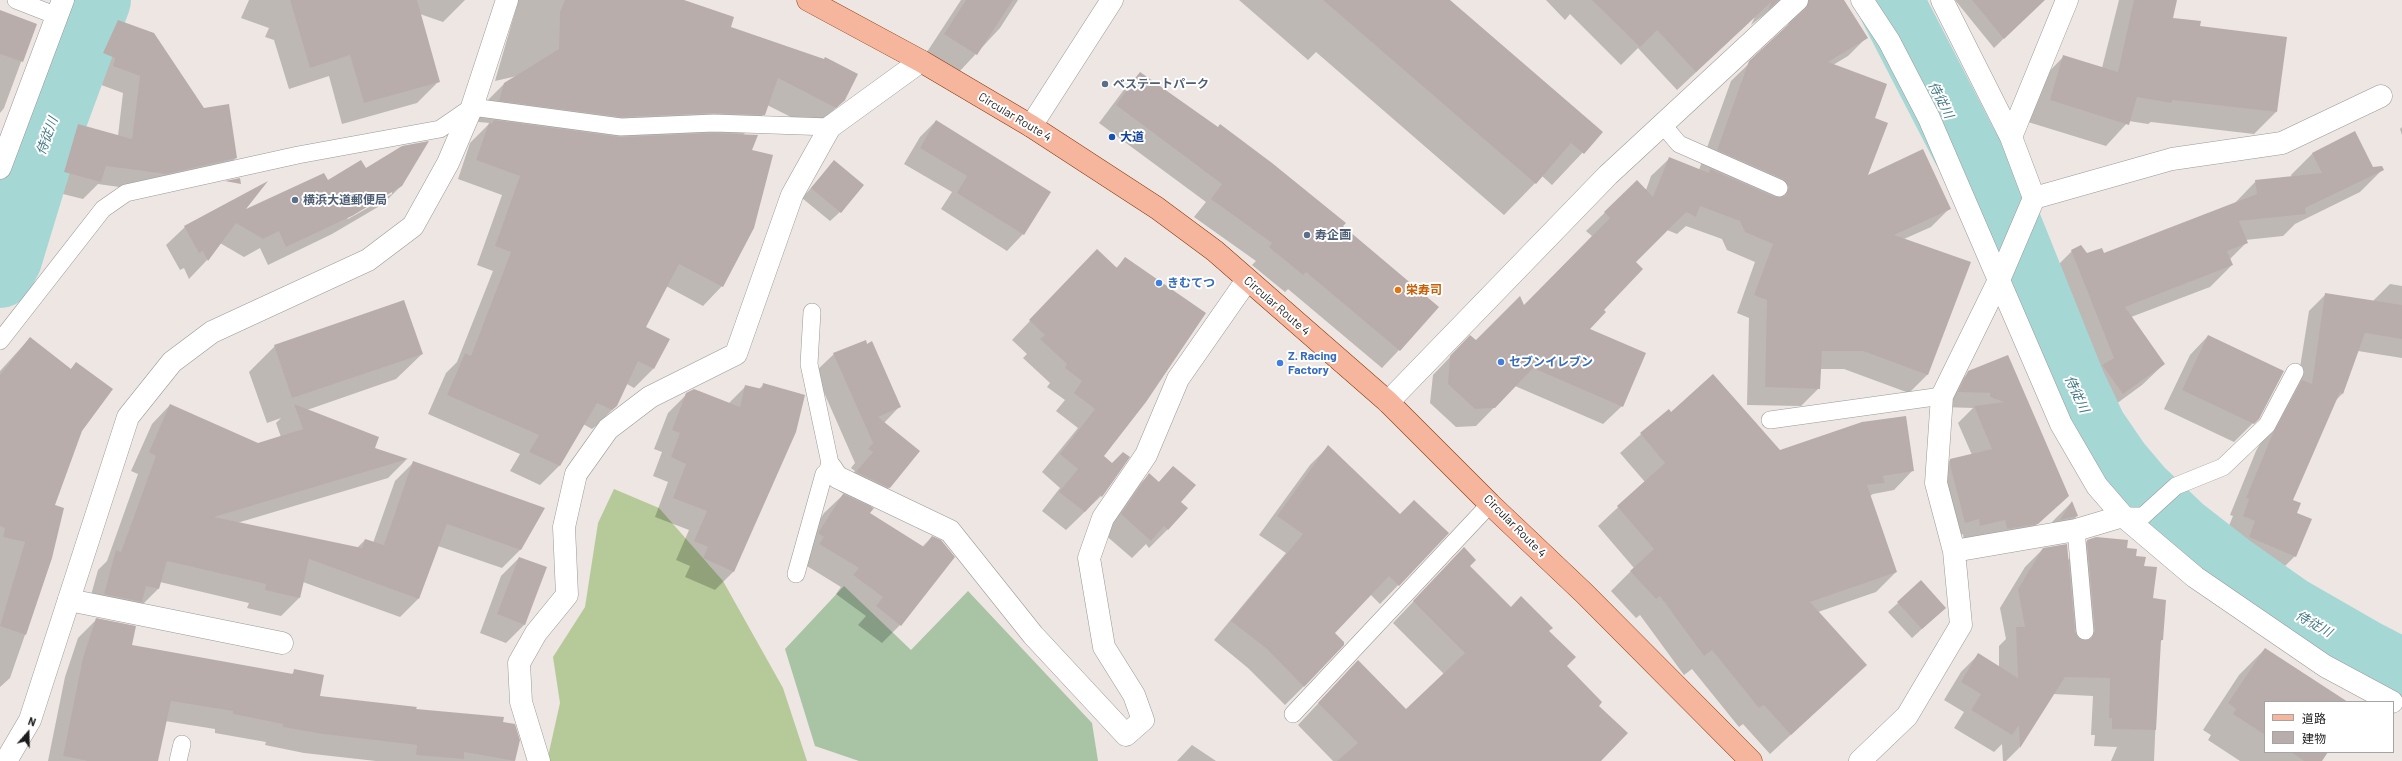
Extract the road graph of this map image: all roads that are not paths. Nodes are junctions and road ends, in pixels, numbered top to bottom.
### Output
1 (16, 0) edge
2 (507, 0) edge
3 (809, 0) edge
4 (1111, 0) edge
5 (1797, 0) edge
6 (1862, 0) edge
7 (1942, 0) edge
8 (2067, 0) edge
9 (60, 8) edge
10 (920, 61) junction
11 (2381, 96) dead end
12 (472, 107) junction
13 (1662, 124) junction
14 (1031, 126) junction
15 (830, 127) junction
16 (2010, 137) junction
17 (5, 140) edge
18 (0, 168) edge
19 (1779, 188) dead end
20 (2031, 205) junction
21 (2002, 272) junction
22 (1247, 280) junction
23 (812, 312) dead end
24 (0, 340) edge
25 (2295, 372) dead end
26 (1942, 396) junction
27 (1388, 402) junction
28 (1770, 420) dead end
29 (830, 468) junction
30 (1490, 504) junction
31 (2133, 516) junction
32 (2076, 530) junction
33 (1954, 551) junction
34 (796, 574) dead end
35 (69, 600) junction
36 (2085, 630) dead end
37 (282, 643) dead end
38 (2390, 701) edge
39 (1294, 714) dead end
40 (182, 744) dead end
41 (6, 761) edge
42 (178, 761) edge
43 (539, 761) edge
44 (1751, 761) edge
45 (1860, 761) edge

1 - 9 lane
2 - 12 street
3 - 10 main road, Circular Route 4
4 - 14 street
5 - 13 street
6 - 21 street
7 - 16 street
8 - 16 street
9 - 17 street
10 - 14 main road, Circular Route 4
10 - 15 street
11 - 20 street
12 - 15 lane
12 - 24 lane
12 - 35 street
13 - 19 lane
13 - 27 street
14 - 22 main road, Circular Route 4
15 - 43 street
16 - 20 street
17 - 18 street
20 - 21 street
21 - 26 street
21 - 31 street
22 - 27 main road, Circular Route 4
22 - 29 street
23 - 29 lane
25 - 31 lane
26 - 28 lane
26 - 33 street
27 - 30 main road, Circular Route 4
29 - 34 lane
30 - 39 lane
30 - 44 main road, Circular Route 4
31 - 32 street
31 - 38 street
32 - 33 street
32 - 36 lane
33 - 45 street
35 - 37 street
35 - 41 street
40 - 42 lane

